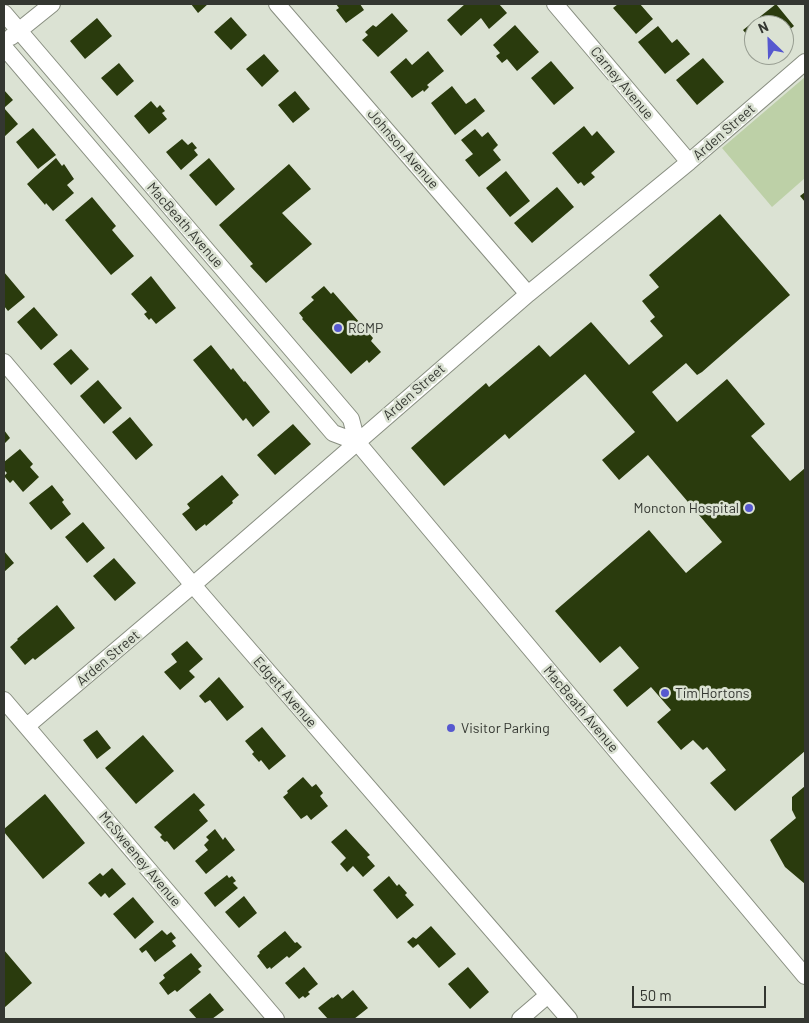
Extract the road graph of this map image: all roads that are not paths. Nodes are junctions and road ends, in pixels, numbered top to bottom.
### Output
1 (52, 4) edge
2 (278, 4) edge
3 (555, 4) edge
4 (4, 13) edge
5 (19, 31) junction
6 (4, 45) edge
7 (805, 62) edge
8 (688, 162) junction
9 (528, 294) junction
10 (246, 296) junction
11 (228, 310) junction
12 (4, 362) edge
13 (357, 442) junction
14 (193, 586) junction
15 (4, 700) edge
16 (27, 726) junction
17 (805, 976) edge
18 (548, 995) junction
19 (276, 1019) edge
20 (520, 1019) edge
21 (569, 1019) edge

1 - 5 street
2 - 9 street, Johnson Avenue
3 - 8 street, Carney Avenue
4 - 5 street, MacBeath Avenue
5 - 6 street
5 - 10 street, MacBeath Avenue
6 - 11 street, MacBeath Avenue
7 - 8 street, Arden Street
8 - 9 street, Arden Street
9 - 13 street, Arden Street
10 - 11 street
10 - 13 street, MacBeath Avenue
11 - 13 street, MacBeath Avenue
12 - 14 street, Edgett Avenue
13 - 14 street, Arden Street
13 - 17 street, MacBeath Avenue
14 - 16 street, Arden Street
14 - 18 street, Edgett Avenue
15 - 16 street, McSweeney Avenue
16 - 19 street, McSweeney Avenue
18 - 20 street
18 - 21 street, Edgett Avenue

